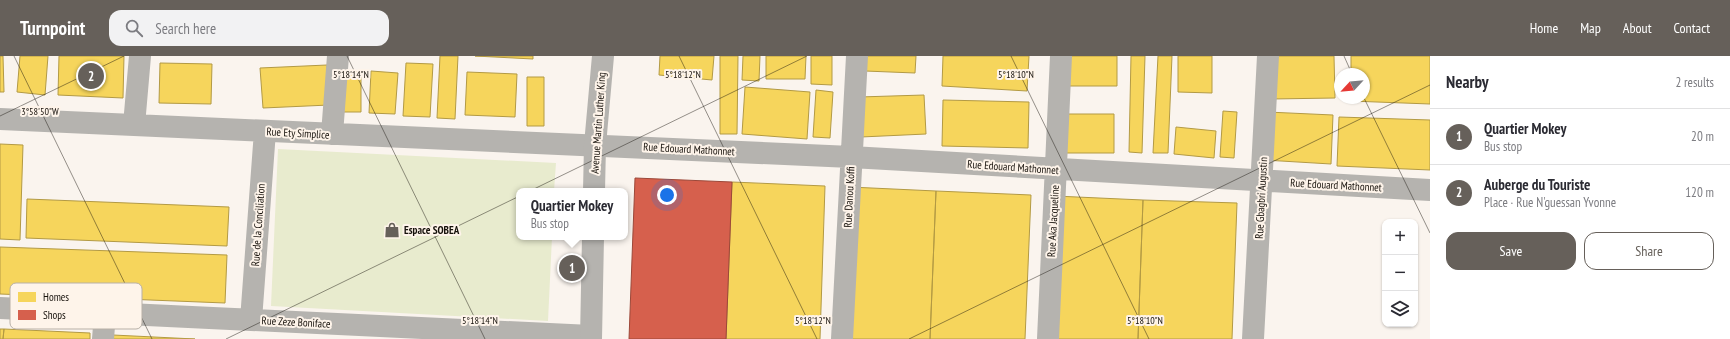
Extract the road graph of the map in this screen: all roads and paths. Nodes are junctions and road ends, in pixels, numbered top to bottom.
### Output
1 (140, 56) edge
2 (338, 56) edge
3 (603, 56) edge
4 (857, 56) edge
5 (1061, 56) edge
6 (1268, 56) edge
7 (0, 119) edge
8 (134, 125) junction
9 (265, 131) junction
10 (332, 134) junction
11 (595, 145) junction
12 (851, 157) junction
13 (1056, 170) junction
14 (1262, 181) junction
15 (594, 188) edge
16 (1430, 190) edge
17 (594, 240) edge
18 (0, 308) edge
19 (10, 308) edge
20 (142, 315) edge
21 (250, 320) junction
22 (104, 329) edge
23 (309, 331) edge
24 (591, 338) edge
25 (104, 339) edge
26 (842, 339) edge
27 (1048, 339) edge
28 (1253, 339) edge

1 - 8 street
2 - 10 street
3 - 11 street, Avenue Martin Luther King
4 - 12 street, Rue Danou Koffi
5 - 13 street, Rue Aka Jacqueline
6 - 14 street, Rue Gbagbri Augustin
7 - 8 street, Rue Ety Simplice
8 - 9 street, Rue Ety Simplice
9 - 10 street, Rue Ety Simplice
9 - 21 street, Rue de la Conciliation
10 - 11 street, Rue Ety Simplice
11 - 12 street, Rue Edouard Mathonnet
11 - 15 street, Avenue Martin Luther King
12 - 13 street, Rue Edouard Mathonnet
12 - 26 street, Rue Danou Koffi
13 - 14 street, Rue Edouard Mathonnet
13 - 27 street, Rue Aka Jacqueline
14 - 16 street, Rue Edouard Mathonnet
14 - 28 street, Rue Gbagbri Augustin
17 - 24 street
18 - 19 street, Rue Zeze Boniface
20 - 21 street, Rue Zeze Boniface
21 - 23 street, Rue Zeze Boniface
22 - 25 street
23 - 24 street, Rue Zeze Boniface

